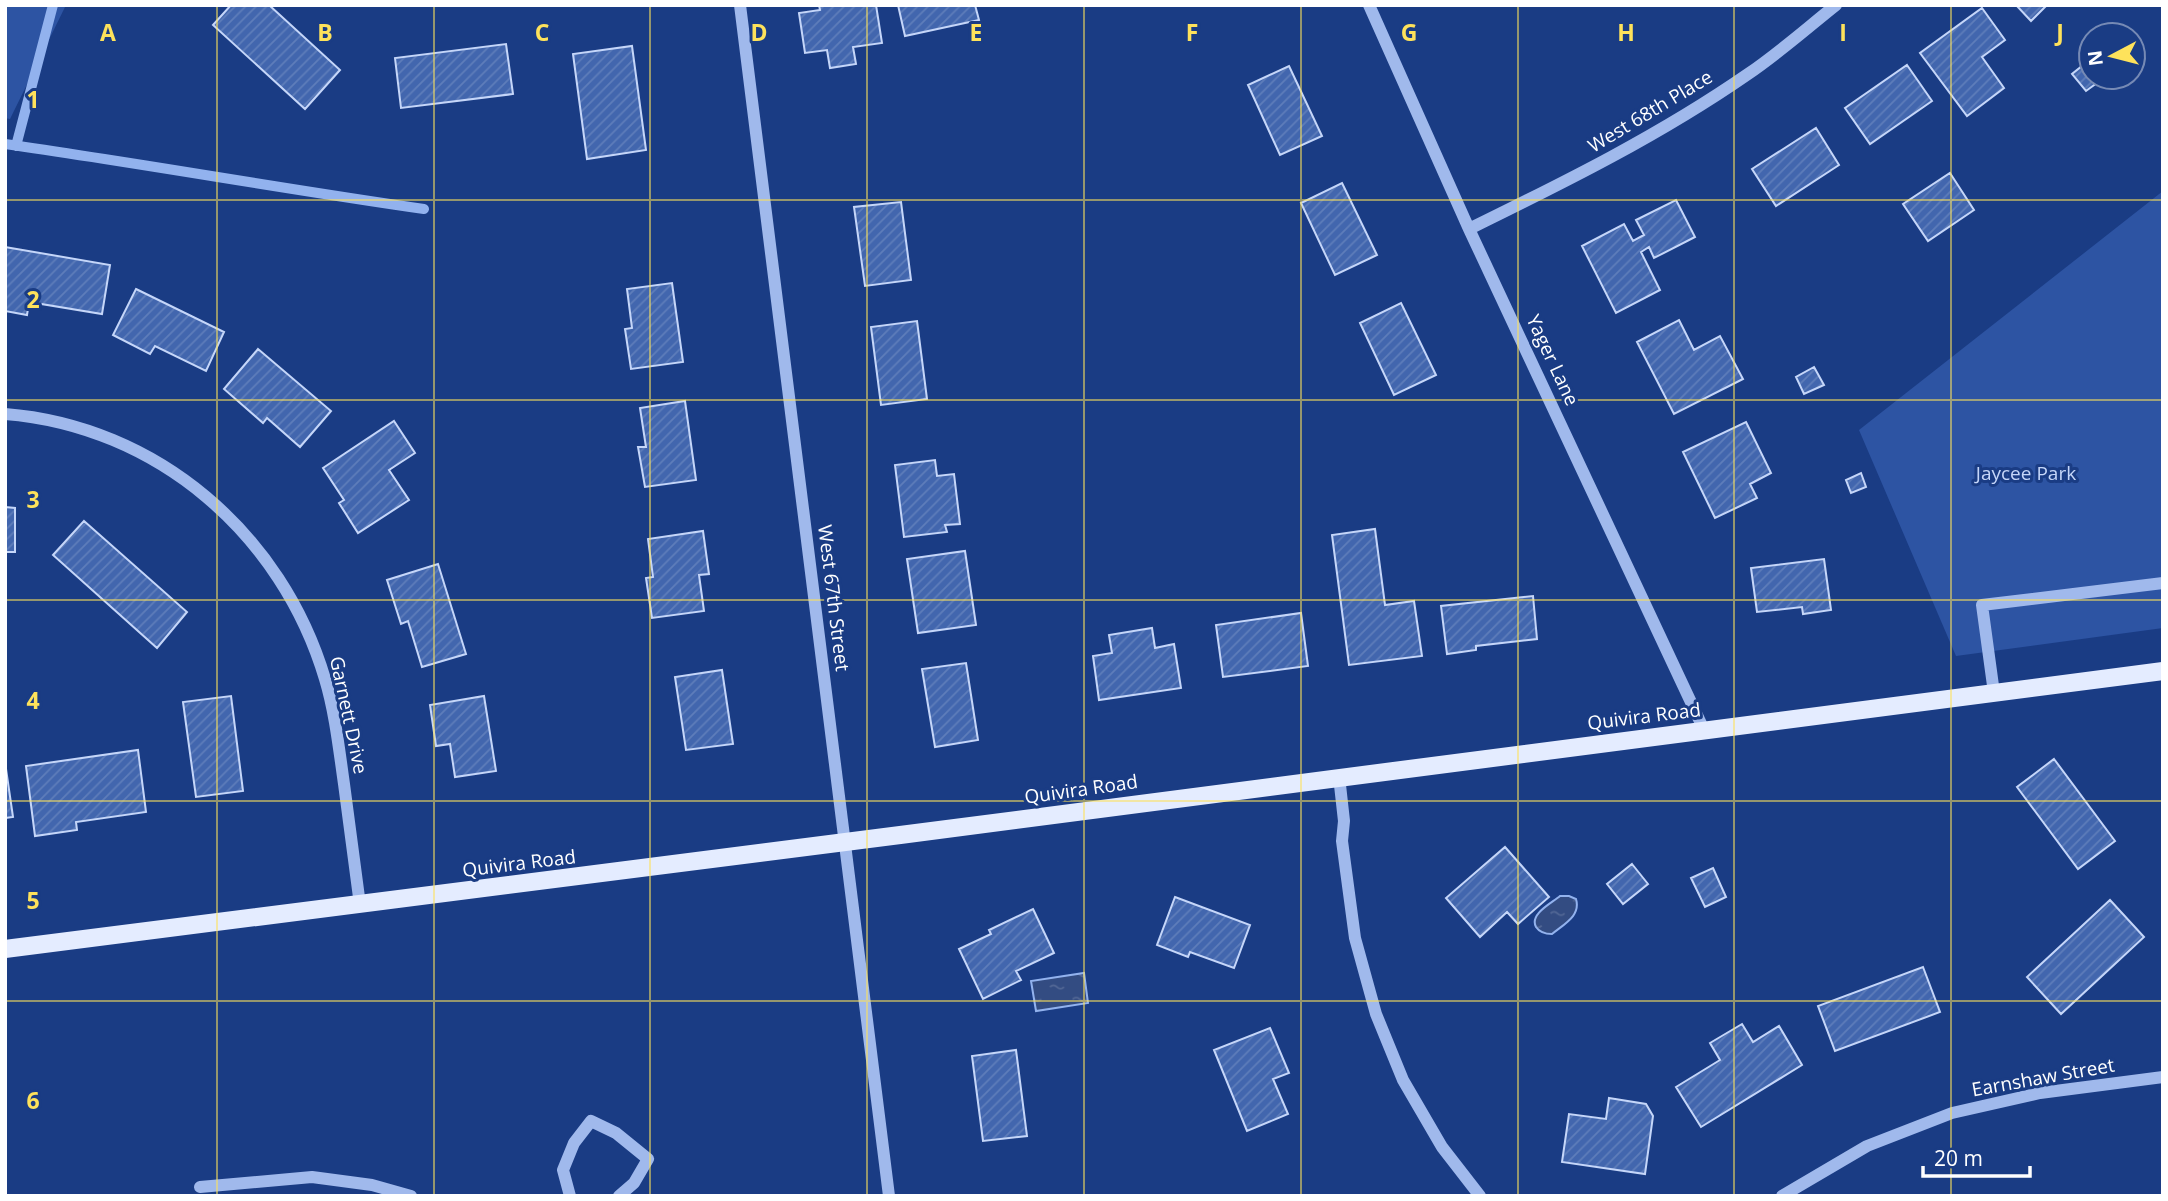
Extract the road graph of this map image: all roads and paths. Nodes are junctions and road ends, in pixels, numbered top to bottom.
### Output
1 (740, 5) edge
2 (1369, 5) edge
3 (1836, 5) edge
4 (1469, 229) junction
5 (5, 414) edge
6 (2163, 583) edge
7 (2163, 671) edge
8 (1994, 693) junction
9 (1704, 730) junction
10 (1339, 776) junction
11 (846, 842) junction
12 (360, 905) junction
13 (5, 949) edge
14 (2163, 1077) edge
15 (200, 1186) dead end
16 (411, 1196) edge
17 (570, 1196) edge
18 (619, 1196) edge
19 (889, 1196) edge
20 (1480, 1196) edge
21 (1782, 1196) edge

1 - 11 street, West 67th Street
2 - 4 street, Yager Lane
3 - 4 street, West 68th Place
4 - 9 street, Yager Lane
5 - 12 street, Garnett Drive
6 - 8 street
7 - 8 main road, Quivira Road
8 - 9 main road, Quivira Road
9 - 10 main road, Quivira Road
10 - 11 main road, Quivira Road
10 - 20 street
11 - 12 main road, Quivira Road
11 - 19 street, West 67th Street
12 - 13 main road, Quivira Road
14 - 21 street, Earnshaw Street
15 - 16 street
17 - 18 street

